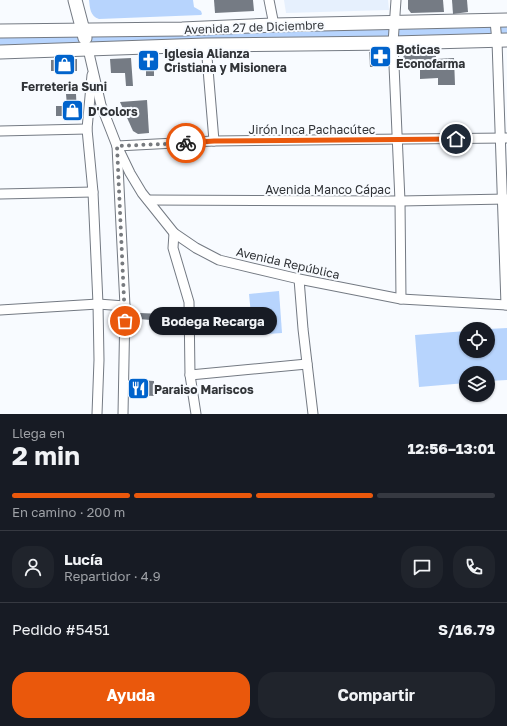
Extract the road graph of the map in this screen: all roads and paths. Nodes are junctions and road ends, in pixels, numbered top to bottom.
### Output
1 (75, 0) edge
2 (269, 0) edge
3 (396, 0) edge
4 (501, 21) edge
5 (394, 23) junction
6 (274, 25) junction
7 (0, 31) edge
8 (83, 31) junction
9 (502, 41) edge
10 (393, 43) junction
11 (206, 46) junction
12 (88, 49) junction
13 (0, 52) edge
14 (92, 68) junction
15 (87, 129) junction
16 (0, 131) edge
17 (503, 138) edge
18 (397, 140) junction
19 (214, 141) junction
20 (117, 146) junction
21 (93, 192) junction
22 (0, 194) edge
23 (148, 200) junction
24 (504, 200) edge
25 (400, 201) junction
26 (174, 232) junction
27 (300, 279) junction
28 (401, 299) junction
29 (98, 304) junction
30 (506, 305) edge
31 (125, 306) junction
32 (0, 310) edge
33 (307, 364) junction
34 (190, 375) junction
35 (97, 414) edge
36 (123, 414) edge
37 (196, 414) edge
38 (313, 414) edge

1 - 8 street
2 - 6 street
3 - 5 street
4 - 5 street, Avenida 27 de Diciembre
4 - 9 street
5 - 6 street, Avenida 27 de Diciembre
5 - 10 street
6 - 8 street, Avenida 27 de Diciembre
7 - 8 street, Avenida 27 de Diciembre
8 - 12 street
9 - 10 street, Avenida 27 de Diciembre
9 - 17 street
10 - 11 street, Avenida 27 de Diciembre
10 - 18 street
11 - 12 street, Avenida 27 de Diciembre
11 - 19 street
12 - 13 street, Avenida 27 de Diciembre
12 - 14 street
14 - 15 street
14 - 20 street
15 - 16 street
15 - 21 street
17 - 18 street, Jirón Inca Pachacútec
17 - 24 street
18 - 19 street, Jirón Inca Pachacútec
18 - 25 street
19 - 20 street, Jirón Inca Pachacútec
20 - 23 street, Avenida República
20 - 31 street
21 - 22 street
21 - 29 street
23 - 25 street, Avenida Manco Cápac
23 - 26 street, Avenida República
24 - 25 street, Avenida Manco Cápac
24 - 30 street
25 - 28 street
26 - 27 street, Avenida República
26 - 34 street
27 - 28 street, Avenida República
27 - 33 street
28 - 30 street, Avenida República
29 - 31 street
29 - 32 street
29 - 35 street
31 - 36 street
33 - 34 street
33 - 38 street
34 - 37 street

